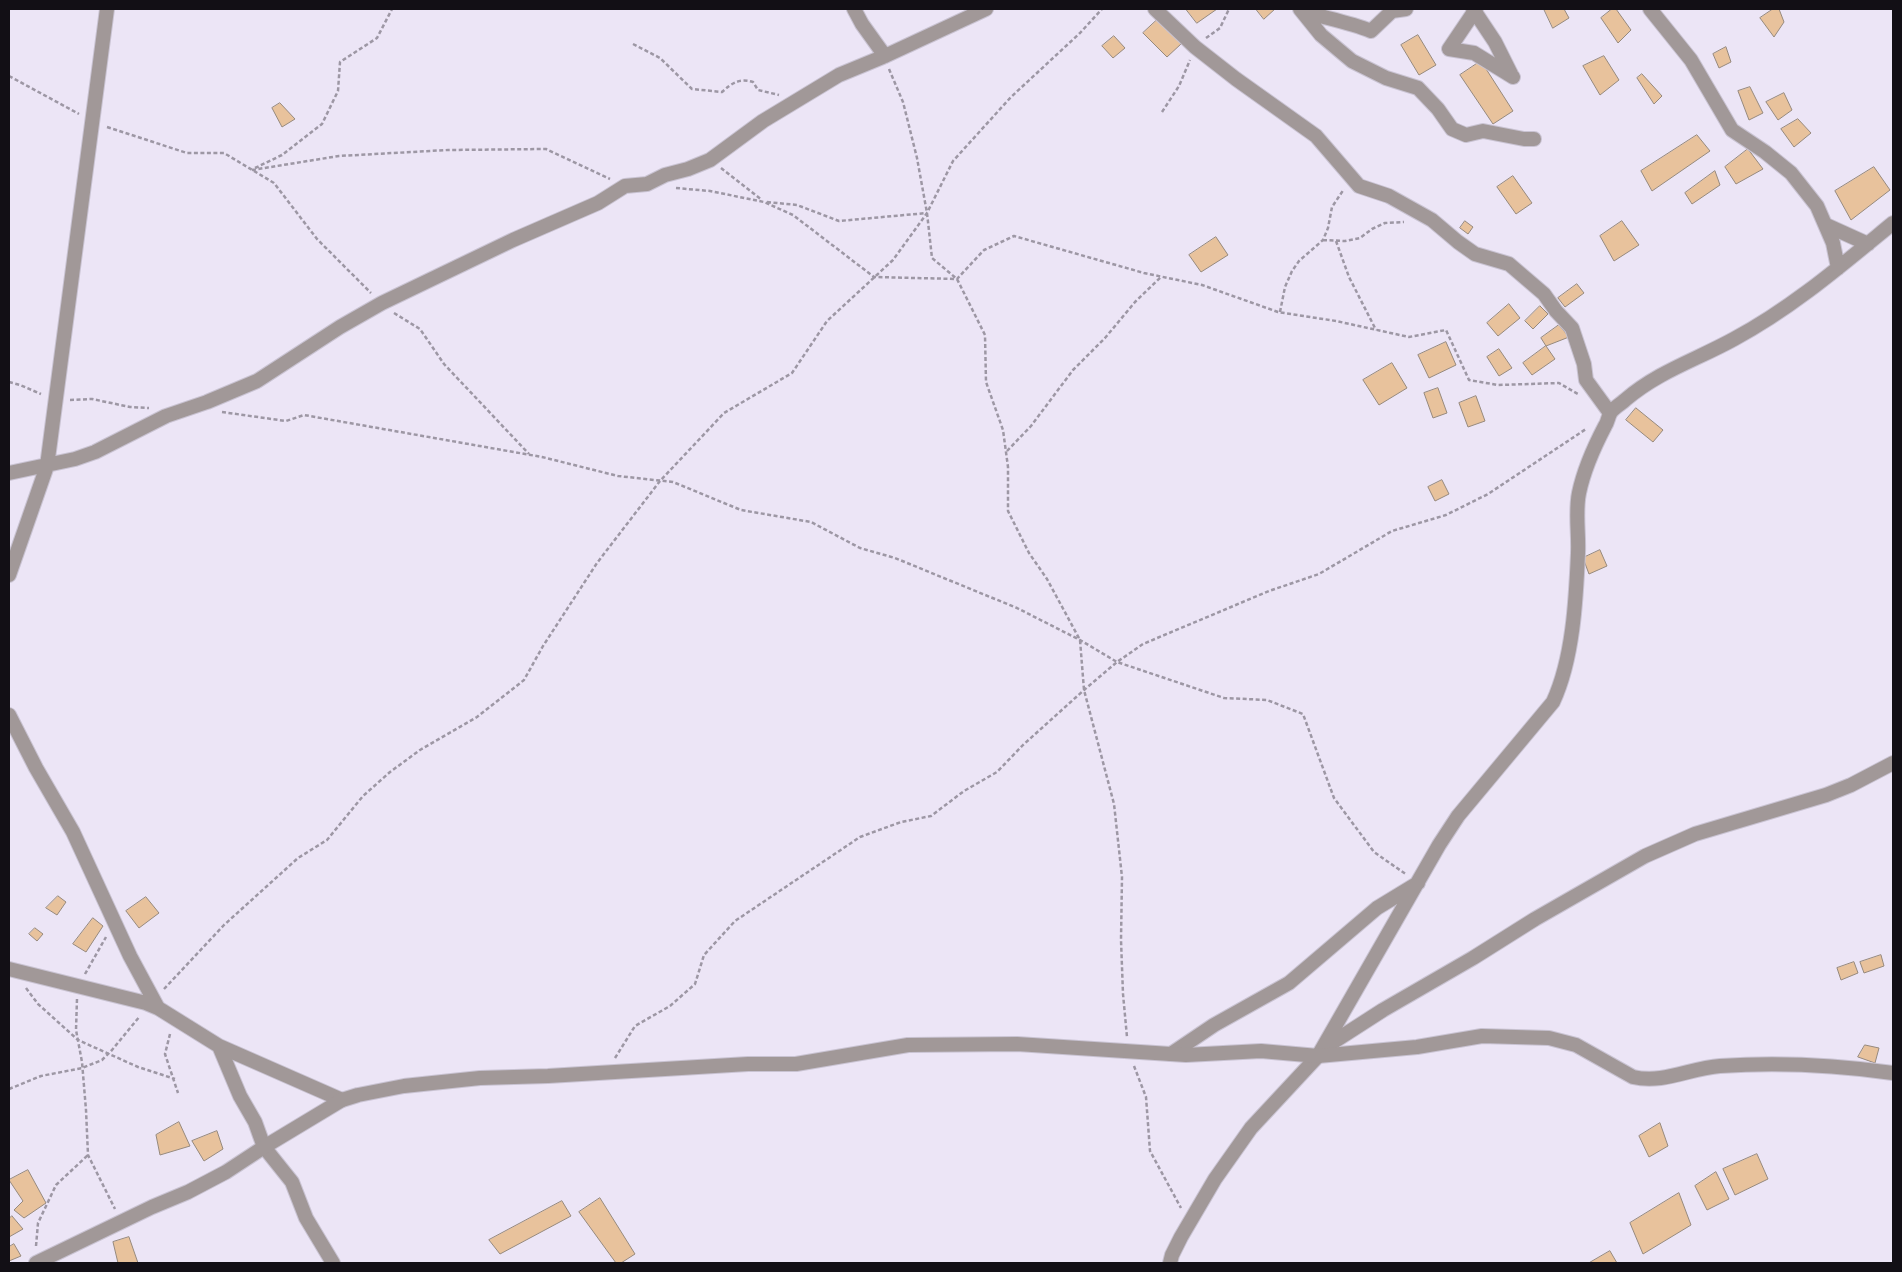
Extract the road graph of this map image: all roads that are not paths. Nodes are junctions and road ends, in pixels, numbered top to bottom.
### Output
1 (107, 9) edge
2 (854, 9) edge
3 (986, 9) edge
4 (1155, 9) edge
5 (1406, 9) edge
6 (1650, 9) edge
7 (1301, 10) edge
8 (1475, 10) edge
9 (885, 56) junction
10 (1534, 139) dead end
11 (1893, 223) edge
12 (1826, 224) junction
13 (1887, 236) edge
14 (1868, 244) junction
15 (1838, 268) junction
16 (1610, 413) junction
17 (47, 466) junction
18 (9, 473) edge
19 (9, 575) edge
20 (9, 715) edge
21 (1893, 763) edge
22 (1418, 883) junction
23 (11, 970) edge
24 (158, 1008) junction
25 (219, 1046) junction
26 (1320, 1053) junction
27 (1170, 1054) junction
28 (1893, 1074) edge
29 (342, 1100) junction
30 (264, 1147) junction
31 (36, 1263) edge
32 (333, 1263) edge
33 (1170, 1263) edge

1 - 17 street
2 - 9 street
3 - 9 street
4 - 16 street
5 - 7 street
6 - 12 street
7 - 10 street
8 - 8 street
9 - 17 street
11 - 13 street
12 - 14 street
12 - 15 street
13 - 14 street
14 - 15 street
15 - 16 street
16 - 22 street
17 - 18 street
17 - 19 street
20 - 24 street
21 - 26 street
22 - 26 street
22 - 27 street
23 - 24 street
24 - 25 street
25 - 29 street
25 - 30 street
26 - 27 street
26 - 28 street
26 - 33 street
27 - 29 street
29 - 30 street
30 - 31 street
30 - 32 street

